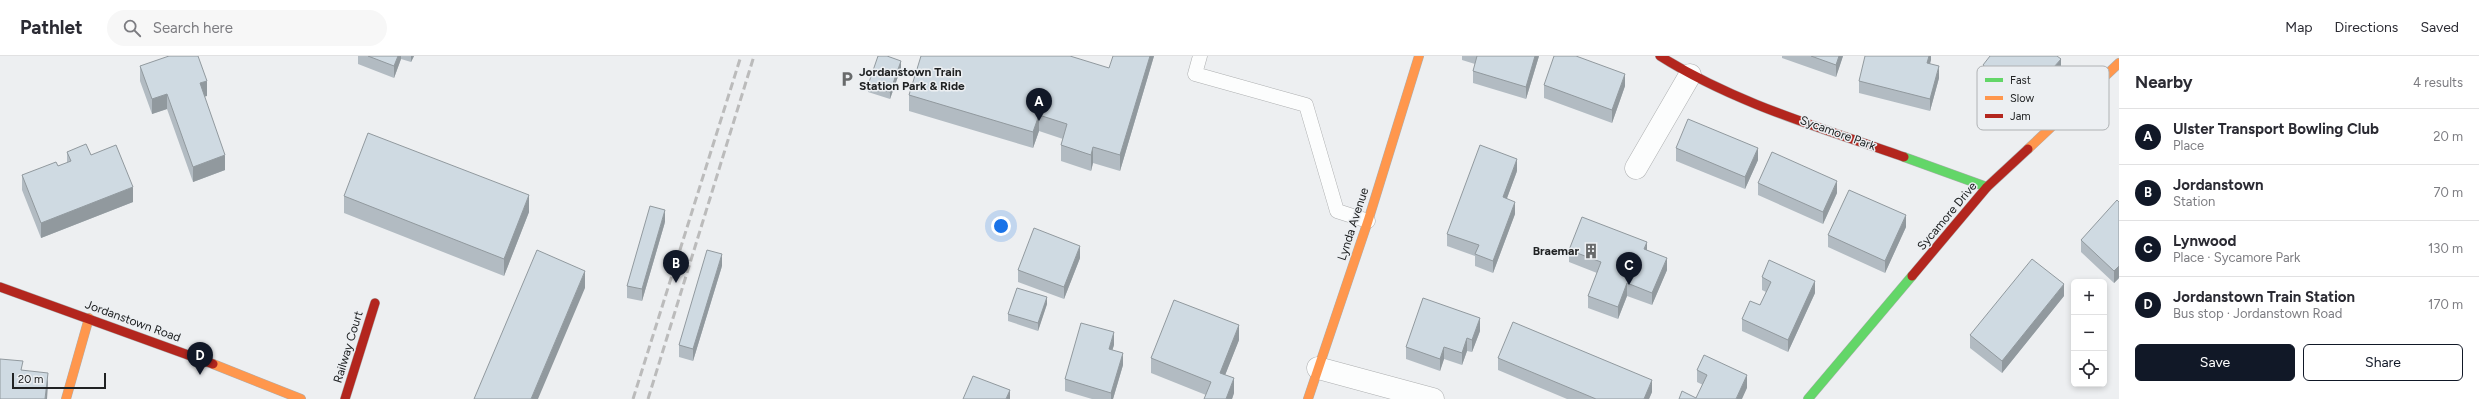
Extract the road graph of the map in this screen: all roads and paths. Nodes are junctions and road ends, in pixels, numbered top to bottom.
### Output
1 (1200, 56) edge
2 (1419, 56) edge
3 (1660, 56) edge
4 (2119, 63) edge
5 (2109, 72) edge
6 (1690, 75) junction
7 (2048, 130) edge
8 (1636, 168) dead end
9 (1987, 187) junction
10 (1368, 221) junction
11 (0, 287) edge
12 (375, 303) dead end
13 (89, 318) junction
14 (1318, 368) junction
15 (66, 399) edge
16 (301, 399) edge
17 (345, 399) edge
18 (1308, 399) edge
19 (1433, 399) edge
20 (1808, 399) edge

1 - 10 lane
2 - 10 street, Lynda Avenue
3 - 6 street, Sycamore Park
4 - 5 street, Sycamore Drive
6 - 8 street
6 - 9 street, Sycamore Park
7 - 9 street, Sycamore Drive
9 - 20 street, Sycamore Drive
10 - 14 street, Lynda Avenue
11 - 13 street, Jordanstown Road
12 - 17 street, Railway Court
13 - 15 street
13 - 16 street, Jordanstown Road
14 - 18 street, Lynda Avenue
14 - 19 street

